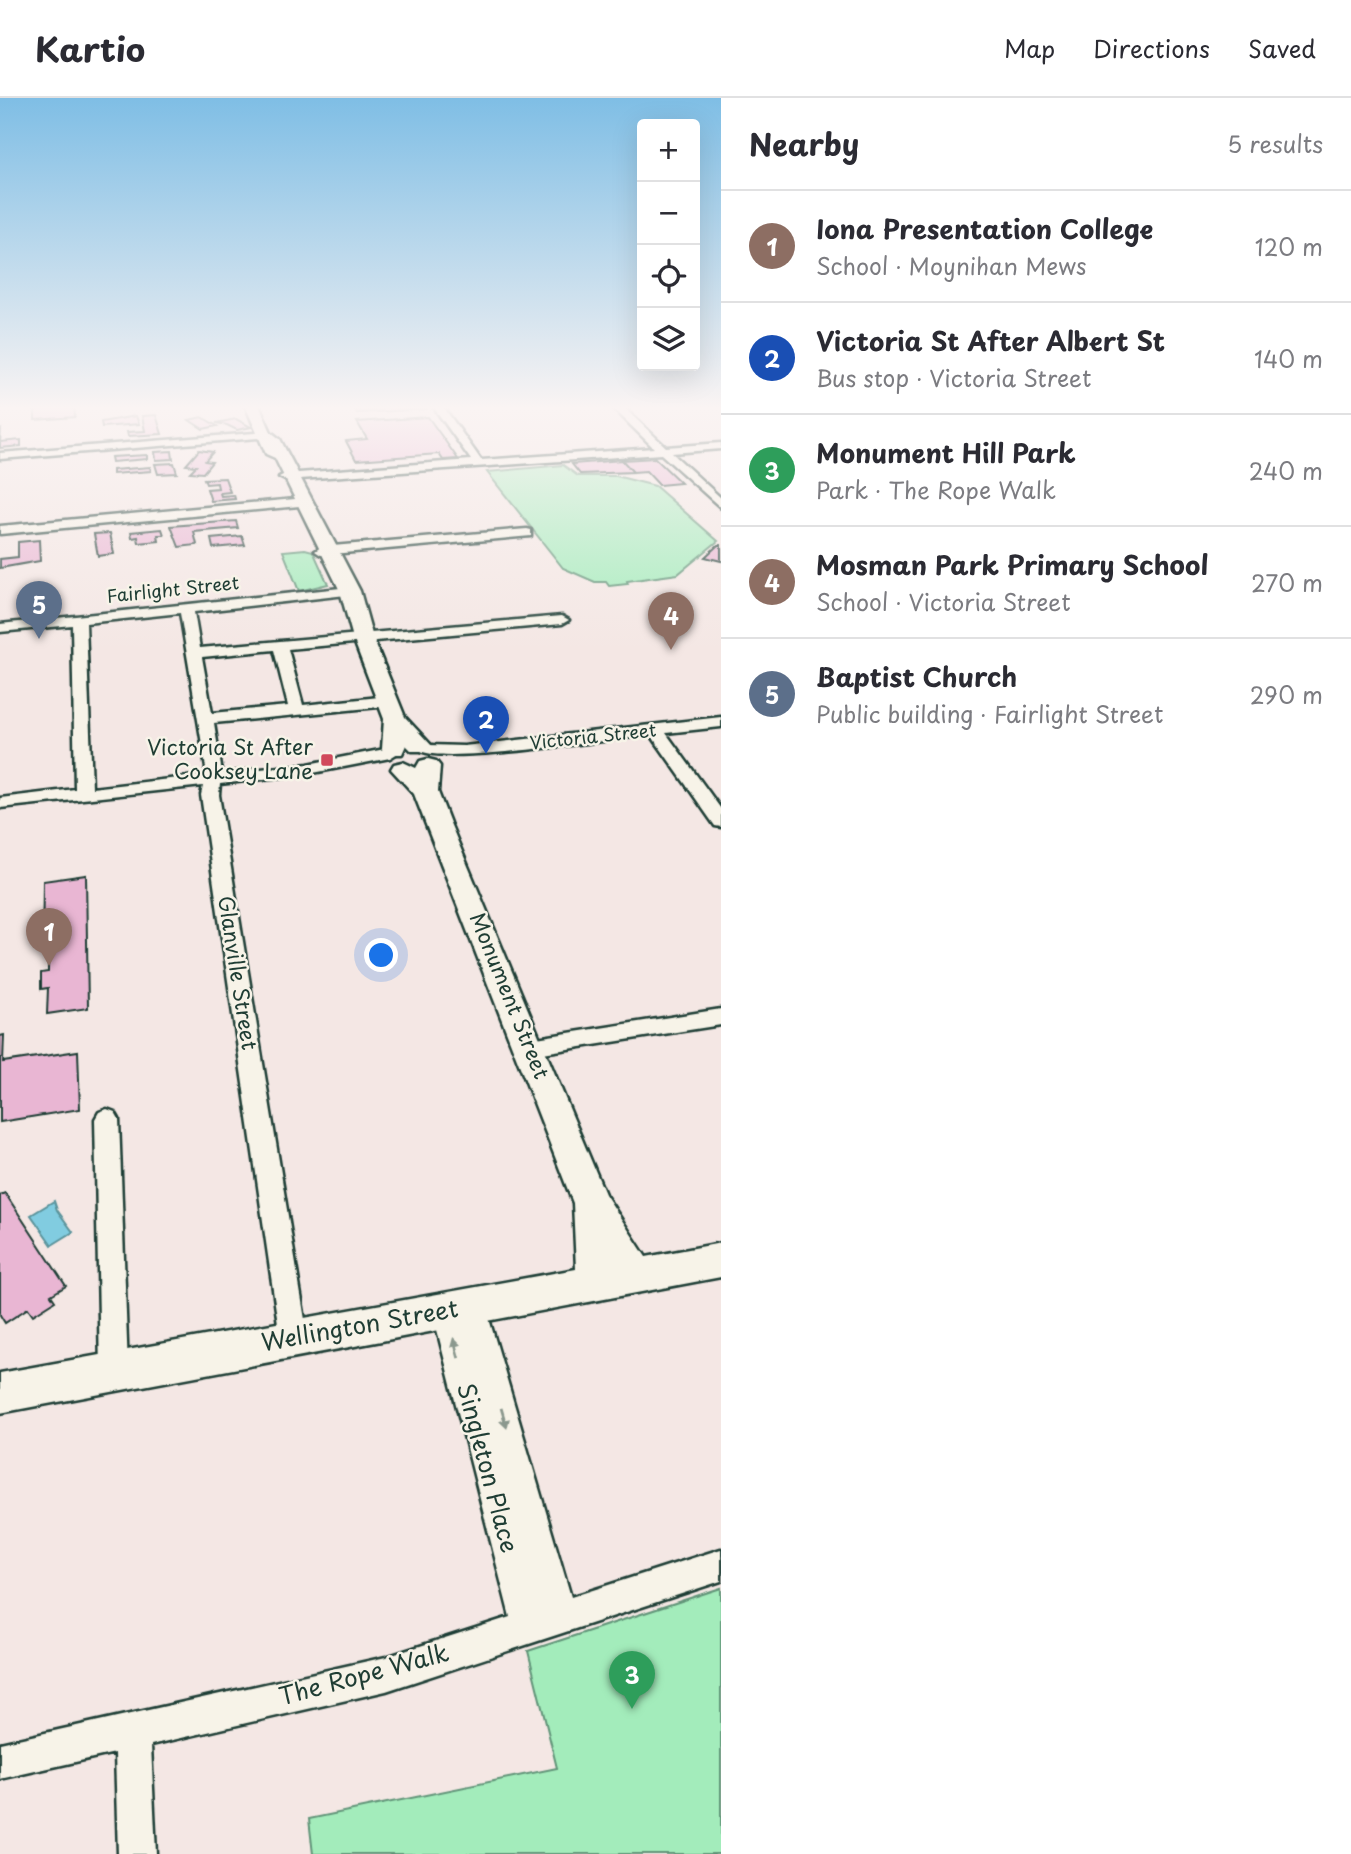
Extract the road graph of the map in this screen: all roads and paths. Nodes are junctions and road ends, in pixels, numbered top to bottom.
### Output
1 (295, 487) edge
2 (703, 487) edge
3 (303, 502) junction
4 (721, 504) edge
5 (0, 530) edge
6 (527, 533) dead end
7 (325, 551) junction
8 (344, 592) junction
9 (186, 608) junction
10 (79, 620) junction
11 (562, 620) dead end
12 (0, 628) edge
13 (363, 638) junction
14 (280, 645) junction
15 (193, 653) junction
16 (297, 710) junction
17 (392, 710) junction
18 (205, 719) junction
19 (721, 722) edge
20 (656, 730) junction
21 (395, 759) junction
22 (427, 763) junction
23 (212, 780) junction
24 (84, 794) junction
25 (0, 803) edge
26 (721, 822) edge
27 (721, 1017) edge
28 (530, 1047) junction
29 (107, 1119) dead end
30 (590, 1201) junction
31 (721, 1260) edge
32 (636, 1275) junction
33 (596, 1283) junction
34 (458, 1308) junction
35 (294, 1338) junction
36 (114, 1370) junction
37 (0, 1393) edge
38 (721, 1565) edge
39 (545, 1622) junction
40 (132, 1731) junction
41 (0, 1761) edge
42 (137, 1854) edge

1 - 3 street, Monument Street
2 - 4 street
3 - 5 street
3 - 7 street, Monument Street
6 - 7 street
7 - 8 street, Monument Street
8 - 9 street, Fairlight Street
8 - 13 street, Monument Street
9 - 10 street, Fairlight Street
9 - 15 street, Glanville Street
10 - 12 street, Fairlight Street
10 - 24 street
11 - 13 street
13 - 14 street
13 - 17 street, Monument Street
14 - 15 street
14 - 16 street
15 - 18 street, Glanville Street
16 - 17 street
16 - 18 street
17 - 21 street, Monument Street
17 - 22 street, Monument Street
18 - 23 street, Glanville Street
19 - 20 street, Victoria Street
20 - 22 street, Victoria Street
20 - 26 street
21 - 22 street, Monument Street
21 - 22 street
21 - 23 street
22 - 28 street, Monument Street
23 - 24 street
23 - 35 street, Glanville Street
24 - 25 street
27 - 28 street
28 - 30 street, Monument Street
29 - 36 street
30 - 32 street, Monument Street
30 - 33 street, Monument Street
31 - 32 street, Wellington Street
32 - 33 street, Wellington Street
33 - 34 street, Wellington Street
34 - 35 street, Wellington Street
34 - 39 street, Singleton Place
35 - 36 street, Wellington Street
36 - 37 street, Wellington Street
38 - 39 street, The Rope Walk
39 - 40 street, The Rope Walk
40 - 41 street, The Rope Walk
40 - 42 street

